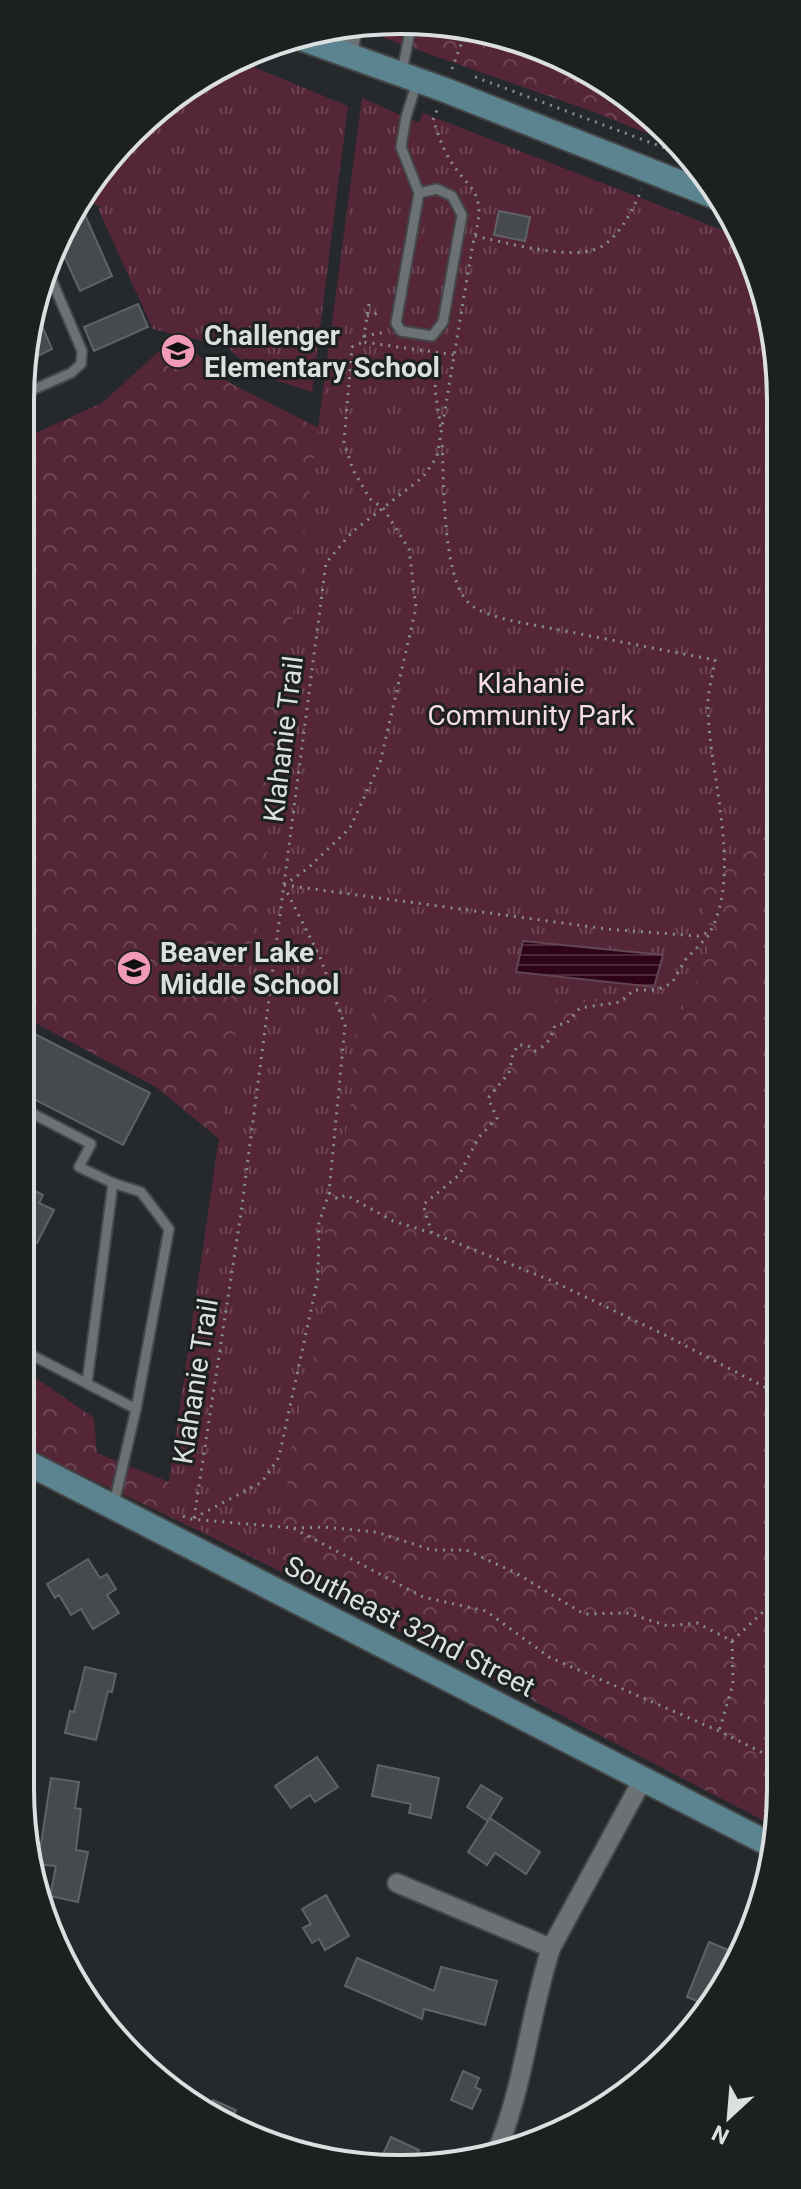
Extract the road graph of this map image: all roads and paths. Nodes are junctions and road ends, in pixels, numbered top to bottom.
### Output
1 (411, 34) edge
2 (351, 37) edge
3 (463, 39) edge
4 (316, 44) edge
5 (348, 56) junction
6 (467, 74) dead end
7 (409, 78) junction
8 (445, 90) junction
9 (667, 149) edge
10 (650, 171) junction
11 (701, 191) edge
12 (419, 193) junction
13 (475, 236) junction
14 (53, 283) edge
15 (390, 310) dead end
16 (367, 316) dead end
17 (386, 332) dead end
18 (364, 336) dead end
19 (363, 342) dead end
20 (438, 353) dead end
21 (34, 389) edge
22 (442, 435) junction
23 (383, 508) junction
24 (284, 885) junction
25 (710, 932) junction
26 (34, 1114) edge
27 (113, 1183) junction
28 (329, 1193) junction
29 (432, 1233) junction
30 (34, 1356) edge
31 (87, 1383) junction
32 (767, 1388) edge
33 (136, 1409) junction
34 (34, 1466) edge
35 (113, 1507) junction
36 (194, 1518) junction
37 (293, 1528) junction
38 (767, 1608) edge
39 (732, 1641) junction
40 (719, 1731) junction
41 (767, 1755) edge
42 (643, 1779) junction
43 (763, 1841) edge
44 (397, 1883) dead end
45 (551, 1948) junction
46 (500, 2141) edge

1 - 7 lane
2 - 5 street
3 - 8 path, Klahanie Trail
4 - 5 street
5 - 7 street
6 - 9 path
7 - 8 street
7 - 12 lane
8 - 10 street
8 - 13 path, Klahanie Trail
10 - 11 street
10 - 13 path
12 - 12 lane
13 - 22 path, Klahanie Trail
14 - 21 lane
15 - 16 path
17 - 18 path
19 - 23 path
20 - 22 path
22 - 23 path, Klahanie Trail
22 - 25 path
23 - 24 path, Klahanie Trail
23 - 24 path
24 - 25 path
24 - 28 path
24 - 36 path, Klahanie Trail
25 - 29 path
26 - 27 lane
27 - 31 lane
27 - 33 lane
28 - 29 path
28 - 36 path
29 - 32 path
30 - 31 lane
31 - 33 lane
33 - 35 lane
34 - 35 street, Southeast 32nd Street
35 - 42 street, Southeast 32nd Street
36 - 37 path
37 - 39 path
37 - 40 path
38 - 39 path
39 - 40 path
40 - 41 path
42 - 43 street, Southeast 32nd Street
42 - 45 street
44 - 45 street
45 - 46 street

